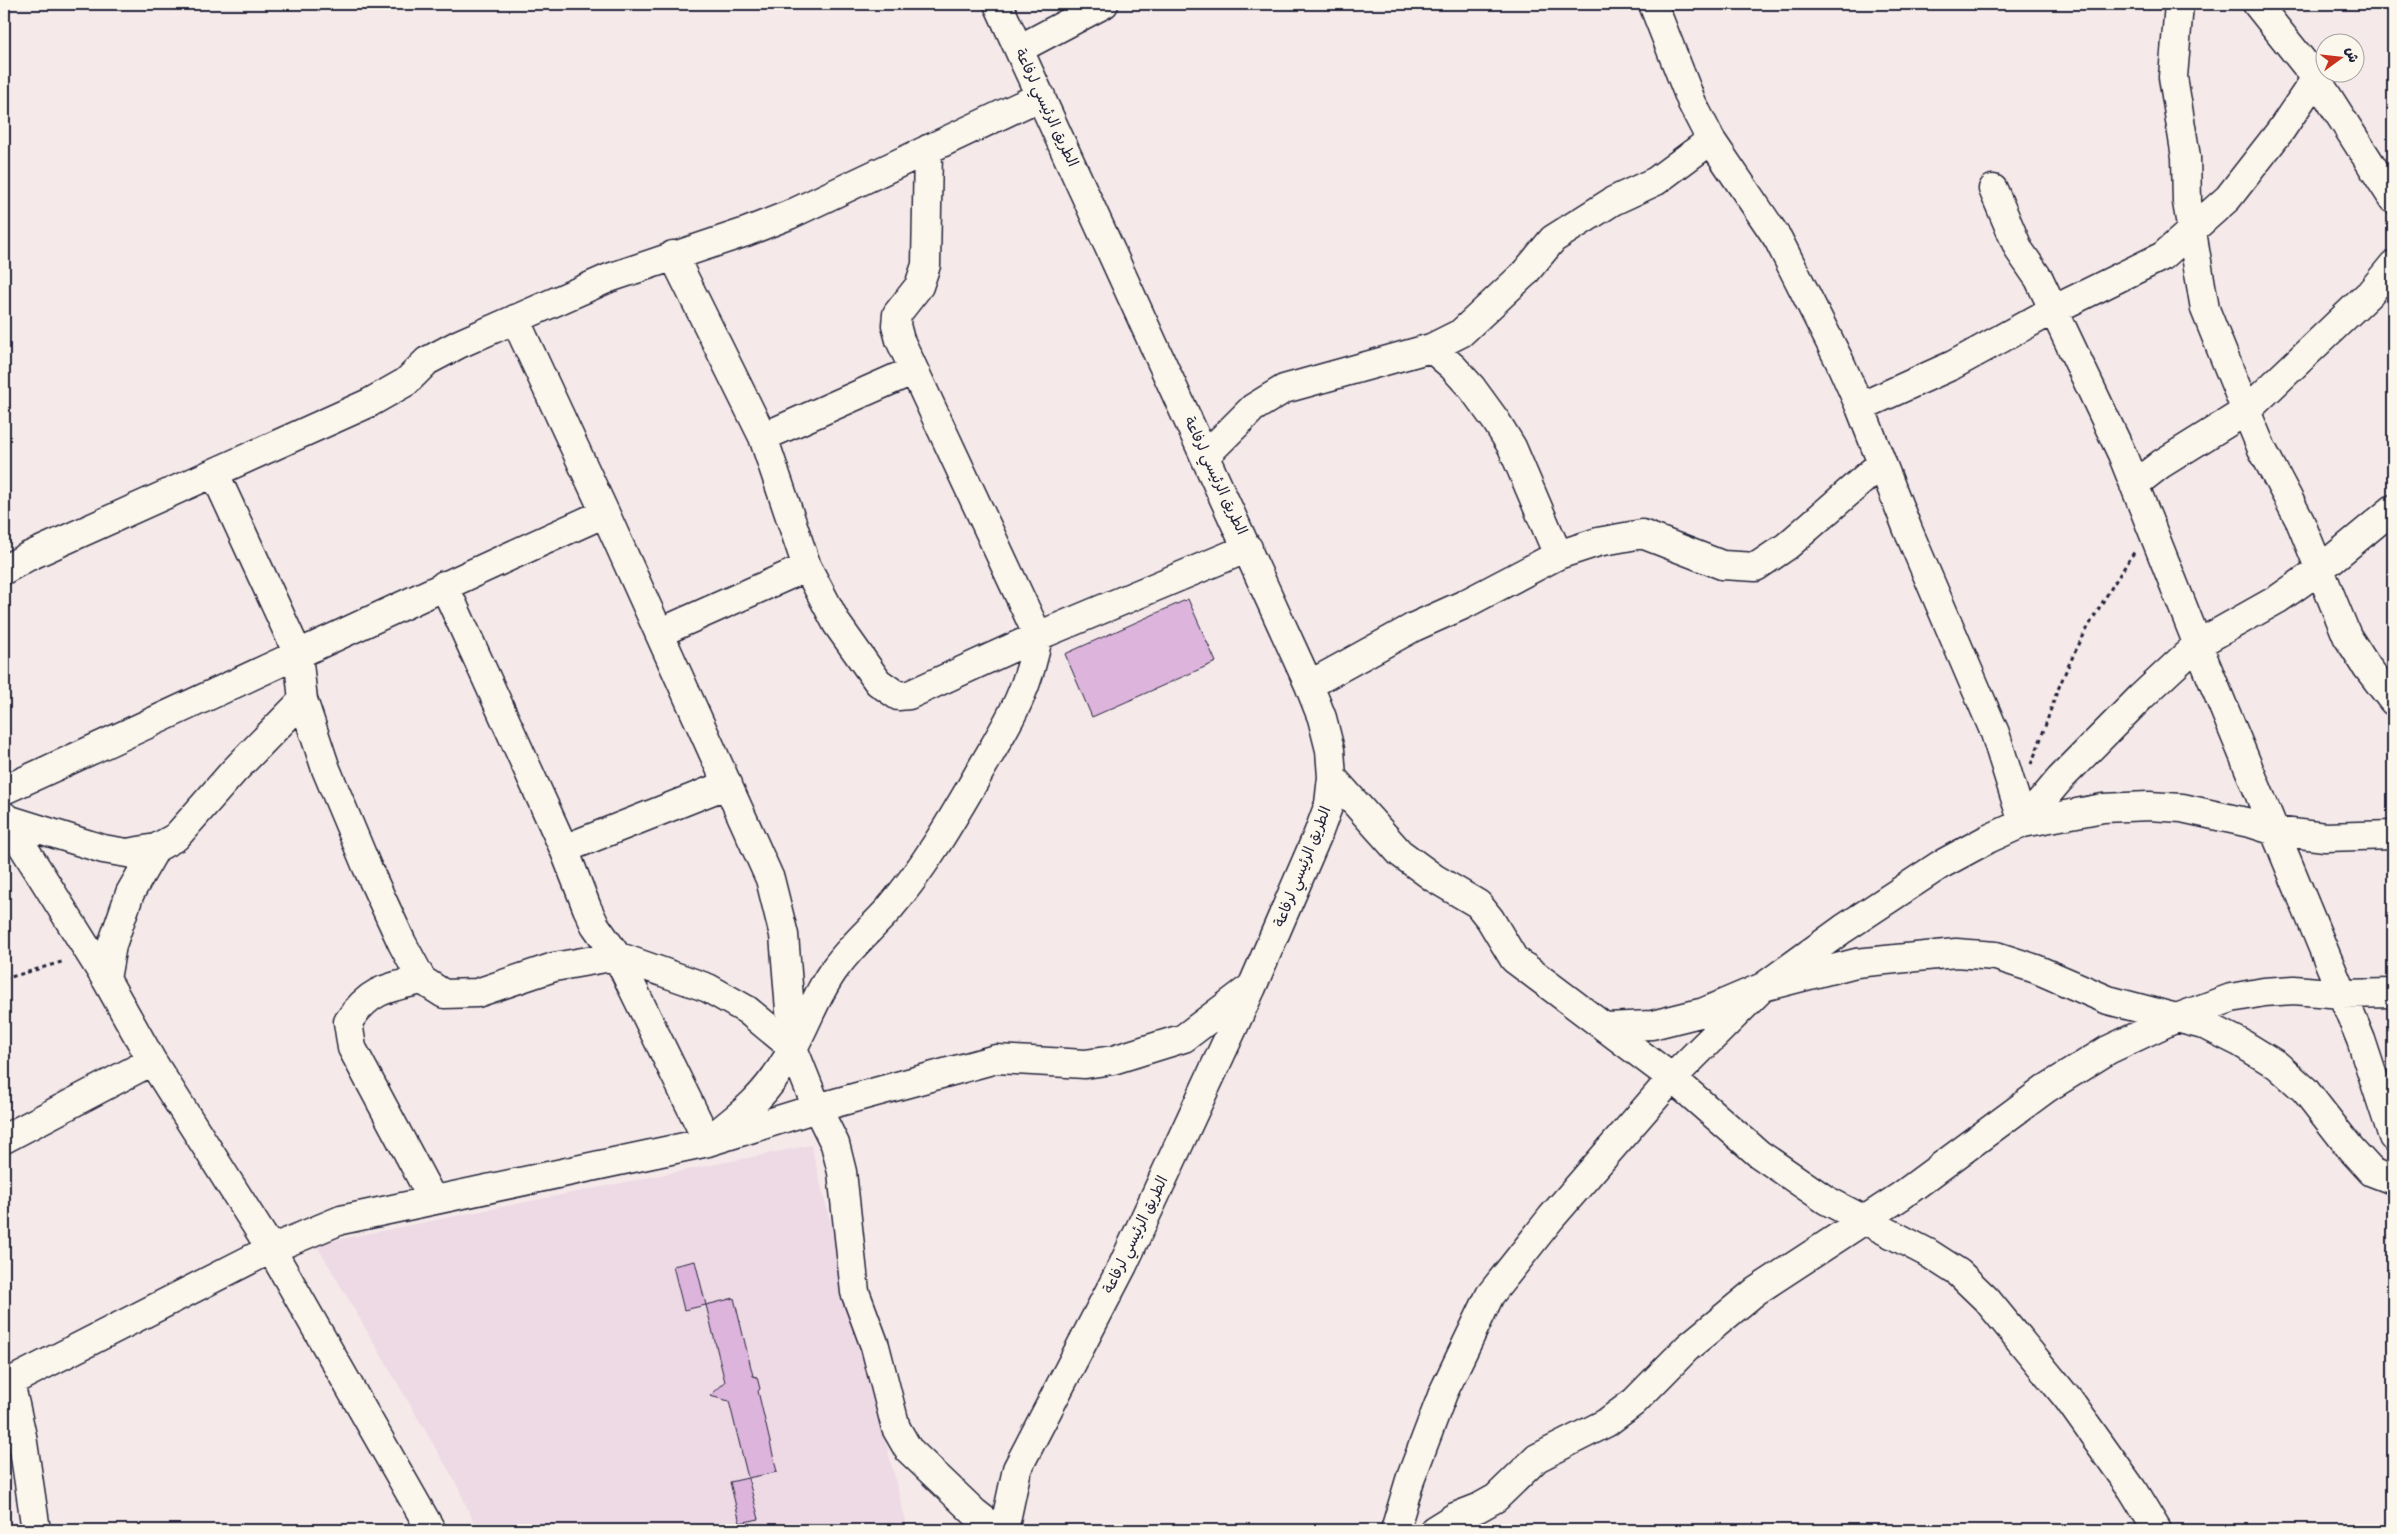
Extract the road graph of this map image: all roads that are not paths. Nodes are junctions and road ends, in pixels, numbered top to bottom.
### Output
1 (998, 4) edge
2 (1104, 4) edge
3 (1653, 4) edge
4 (2179, 4) edge
5 (2257, 4) edge
6 (1019, 49) junction
7 (2314, 75) edge
8 (2314, 81) edge
9 (2319, 82) edge
10 (1041, 96) junction
11 (1711, 140) junction
12 (928, 150) junction
13 (1993, 189) dead end
14 (2393, 199) edge
15 (2191, 232) junction
16 (673, 255) junction
17 (2393, 265) edge
18 (2054, 310) junction
19 (515, 319) junction
20 (1431, 348) junction
21 (914, 370) junction
22 (1860, 407) junction
23 (2246, 411) junction
24 (763, 437) junction
25 (1206, 455) junction
26 (1882, 464) junction
27 (215, 474) junction
28 (2134, 485) junction
29 (2393, 509) edge
30 (605, 513) junction
31 (1248, 548) junction
32 (1558, 555) junction
33 (807, 567) junction
34 (4, 570) edge
35 (2319, 570) junction
36 (444, 585) junction
37 (659, 632) junction
38 (1038, 636) junction
39 (2198, 644) junction
40 (298, 654) junction
41 (1309, 684) junction
42 (303, 700) junction
43 (2393, 701) edge
44 (1332, 777) junction
45 (728, 784) junction
46 (4, 790) edge
47 (2019, 811) junction
48 (4, 817) edge
49 (2276, 831) junction
50 (2393, 835) edge
51 (156, 848) junction
52 (564, 849) junction
53 (617, 956) junction
54 (106, 980) junction
55 (422, 980) junction
56 (1763, 986) junction
57 (1252, 987) junction
58 (2393, 993) edge
59 (2342, 994) junction
60 (2174, 1019) junction
61 (1605, 1027) junction
62 (793, 1048) junction
63 (152, 1061) junction
64 (1672, 1078) junction
65 (817, 1108) junction
66 (2393, 1137) edge
67 (4, 1139) edge
68 (708, 1142) junction
69 (2393, 1180) edge
70 (433, 1200) junction
71 (1865, 1220) junction
72 (271, 1248) junction
73 (7, 1377) edge
74 (36, 1530) edge
75 (431, 1530) edge
76 (997, 1530) edge
77 (1004, 1530) edge
78 (1395, 1530) edge
79 (1434, 1530) edge
80 (2157, 1530) edge

1 - 6 street, الطريق الرئيسي لرفاعة
2 - 6 street
3 - 11 street
4 - 15 street
5 - 7 street
6 - 10 street, الطريق الرئيسي لرفاعة
8 - 15 street
9 - 14 street
10 - 12 street
10 - 25 street, الطريق الرئيسي لرفاعة
11 - 20 street
11 - 22 street
12 - 16 street
12 - 21 street
13 - 18 street
15 - 18 street
15 - 23 street
16 - 19 street
16 - 24 street
17 - 23 street
18 - 22 street
18 - 28 street
19 - 27 street
19 - 30 street
20 - 25 street
20 - 32 street
21 - 24 street
21 - 38 street
22 - 26 street
23 - 28 street
23 - 35 street
24 - 33 street
25 - 31 street, الطريق الرئيسي لرفاعة
26 - 32 street
26 - 47 street
27 - 34 street
27 - 40 street
28 - 39 street
29 - 35 street
30 - 36 street
30 - 37 street
31 - 38 street
31 - 41 street, الطريق الرئيسي لرفاعة
32 - 41 street
33 - 37 street
33 - 38 street
35 - 39 street
35 - 43 street
36 - 40 street
36 - 52 street
37 - 45 street
38 - 62 street
39 - 47 street
39 - 49 street
40 - 42 street
40 - 46 street
41 - 44 street, الطريق الرئيسي لرفاعة
42 - 51 street
42 - 55 street
44 - 57 street, الطريق الرئيسي لرفاعة
44 - 61 street
45 - 52 street
45 - 62 street
47 - 49 street
47 - 56 street
48 - 51 street
48 - 54 street
49 - 50 street
49 - 59 street
51 - 54 street
52 - 53 street
53 - 55 street
53 - 62 street
53 - 68 street
54 - 63 street
55 - 70 street
56 - 60 street
56 - 61 street
56 - 64 street
57 - 65 street
57 - 77 street, الطريق الرئيسي لرفاعة
58 - 59 street
59 - 60 street
59 - 66 street
60 - 69 street
60 - 71 street
61 - 64 street
62 - 65 street
62 - 68 street
63 - 67 street
63 - 72 street
64 - 71 street
64 - 78 street
65 - 68 street
65 - 76 street
68 - 70 street
70 - 72 street
71 - 79 street
71 - 80 street
72 - 73 street
72 - 75 street
73 - 74 street

